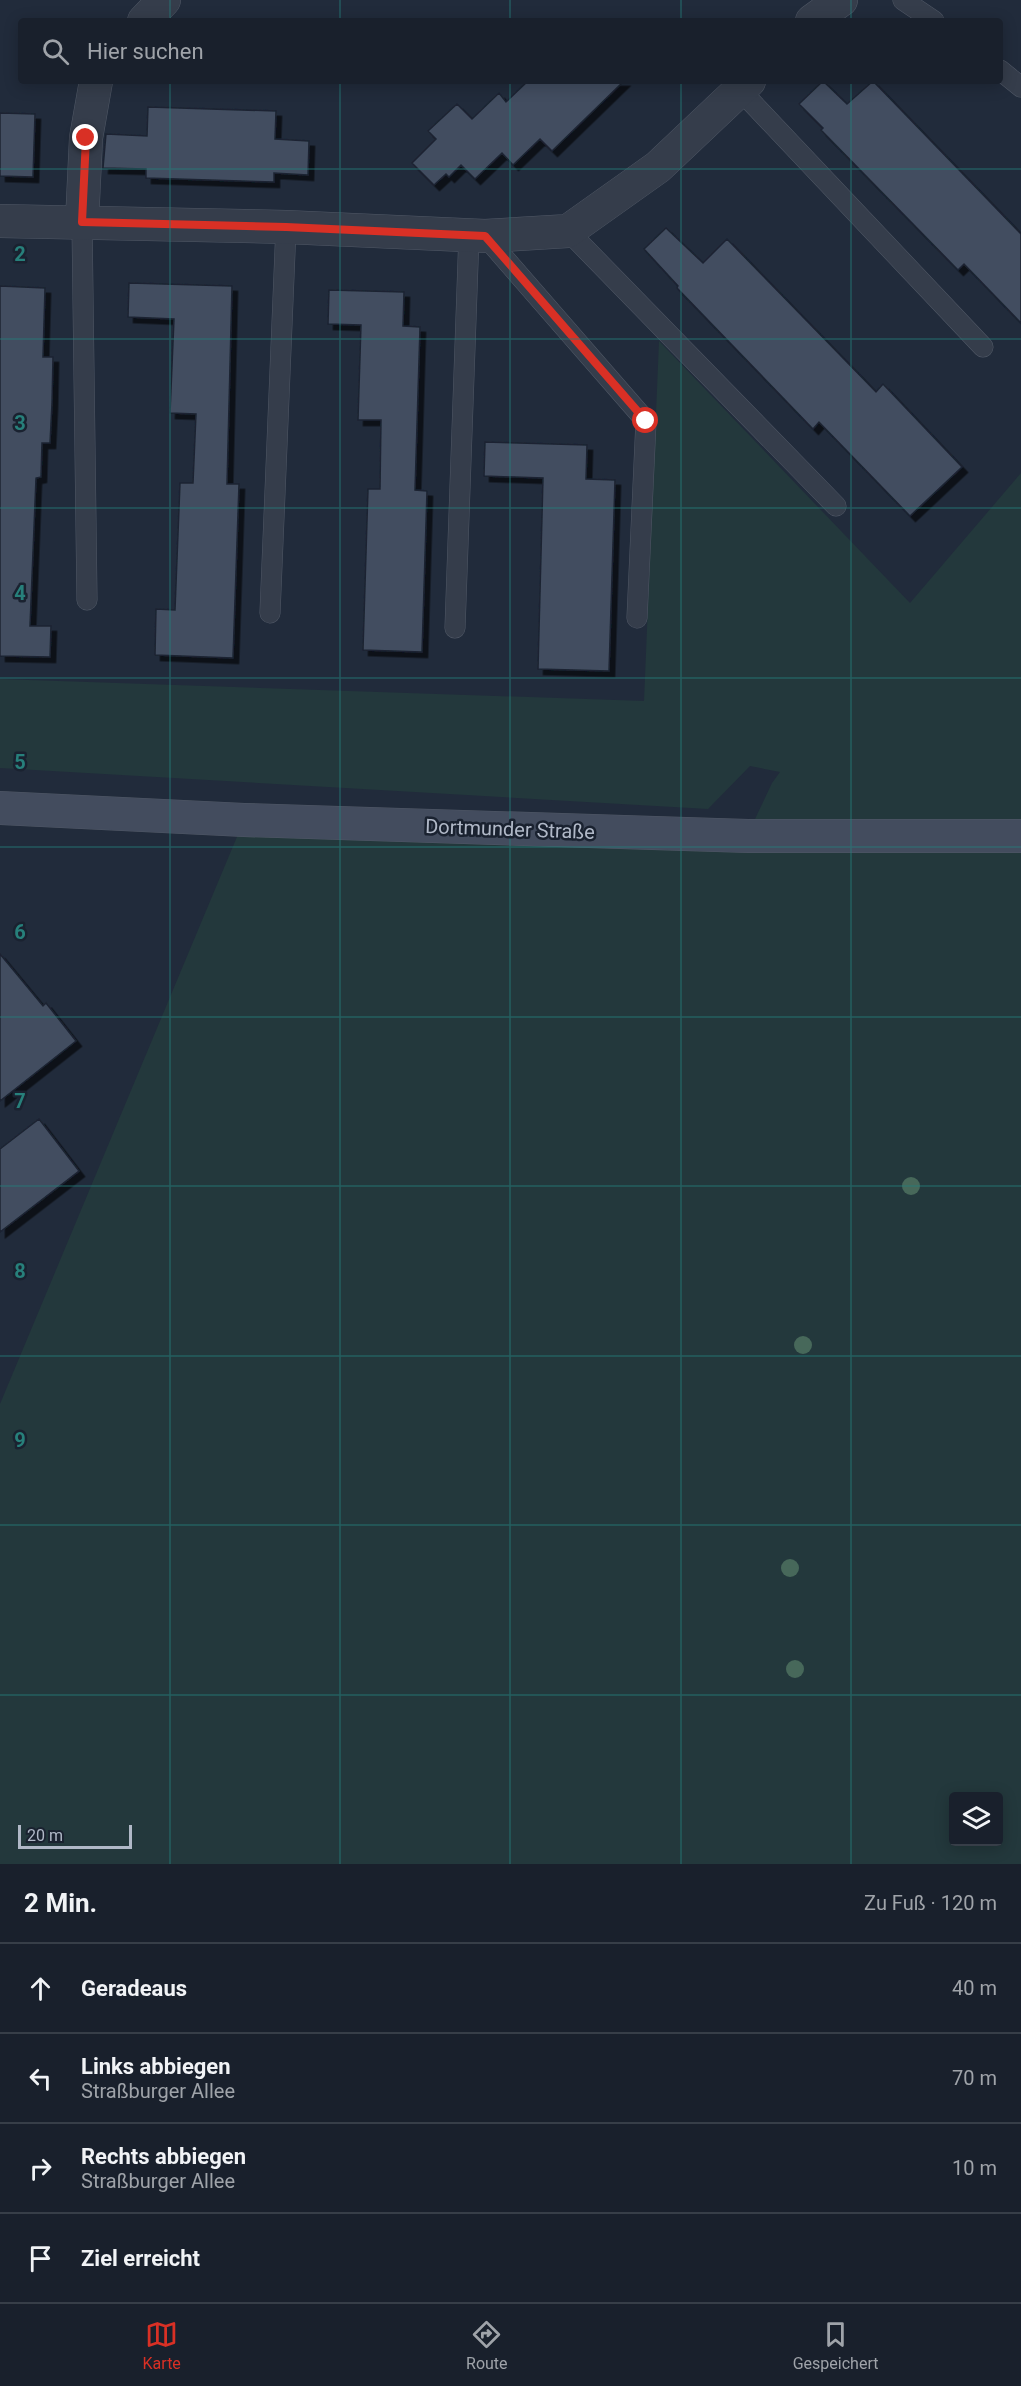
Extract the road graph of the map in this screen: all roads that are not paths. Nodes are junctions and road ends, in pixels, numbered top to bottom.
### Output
1 (164, 0) edge
2 (841, 0) edge
3 (903, 0) edge
4 (147, 18) edge
5 (816, 18) edge
6 (930, 18) edge
7 (1003, 72) edge
8 (95, 84) edge
9 (745, 86) edge
10 (1021, 87) edge
11 (0, 221) edge
12 (82, 222) junction
13 (286, 227) junction
14 (568, 231) junction
15 (477, 235) junction
16 (983, 347) dead end
17 (836, 506) dead end
18 (87, 600) dead end
19 (270, 613) dead end
20 (637, 618) dead end
21 (455, 628) dead end
22 (0, 808) edge
23 (1021, 836) edge

1 - 4 street
2 - 5 street
3 - 6 lane
7 - 10 lane
8 - 12 street
9 - 14 street
9 - 16 lane
11 - 12 street
12 - 13 street
12 - 18 lane
13 - 15 street
13 - 19 lane
14 - 15 street
14 - 17 lane
15 - 20 lane
15 - 21 lane
22 - 23 main road, Dortmunder Straße

